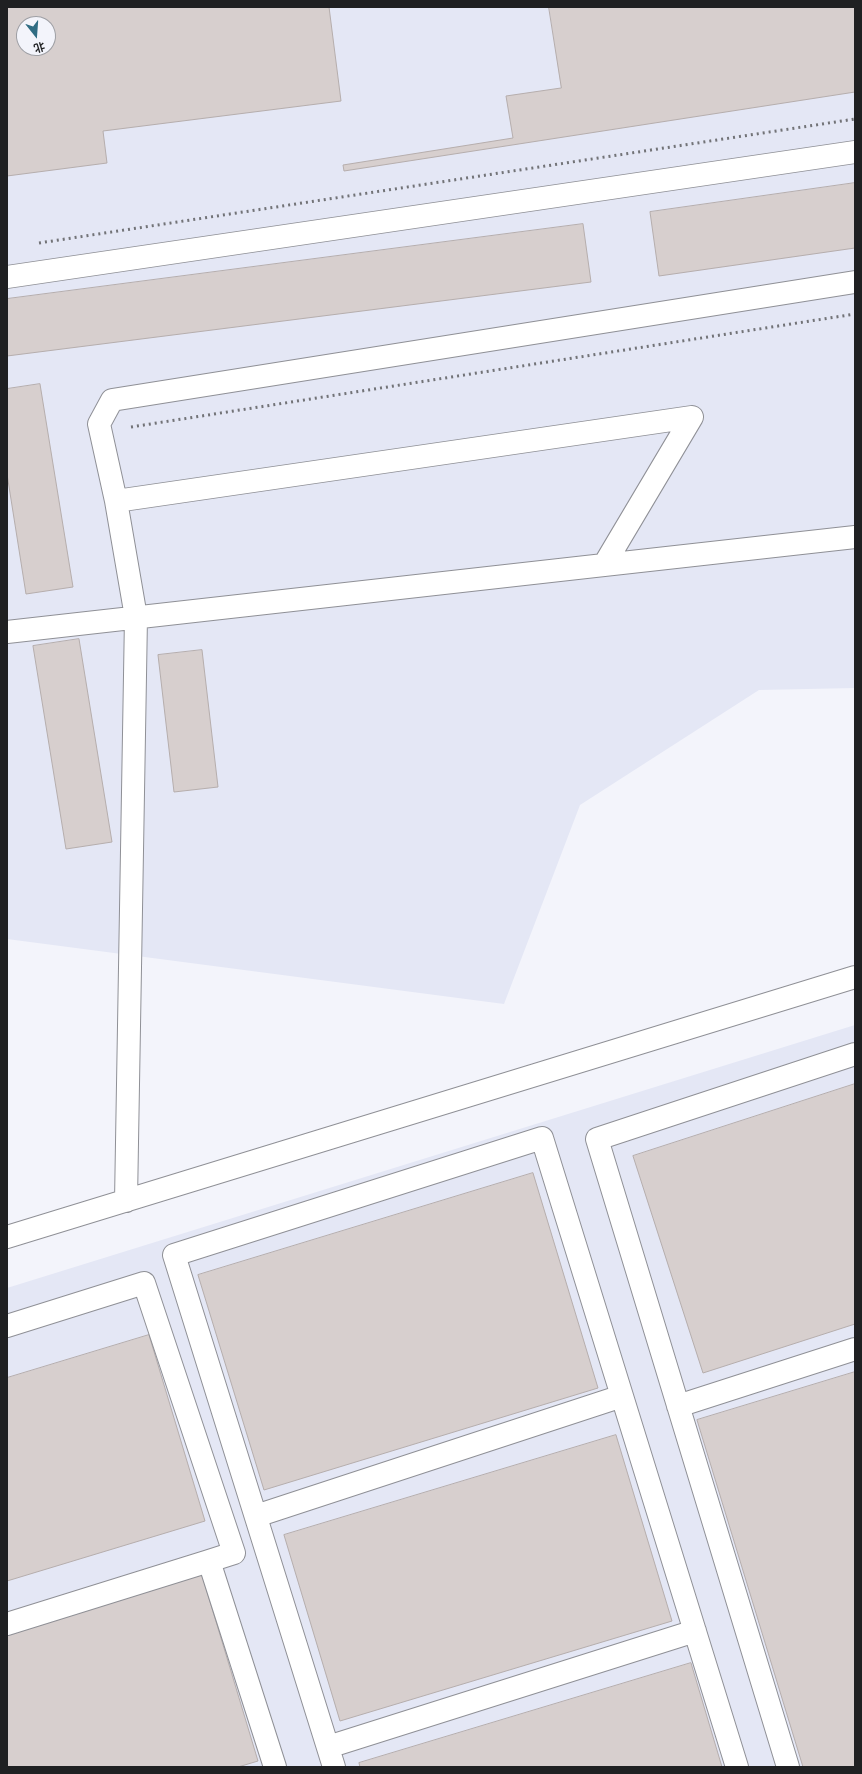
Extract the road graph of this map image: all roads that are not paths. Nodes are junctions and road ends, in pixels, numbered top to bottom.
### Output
1 (855, 152) edge
2 (7, 277) edge
3 (855, 282) edge
4 (116, 501) junction
5 (855, 537) edge
6 (604, 565) junction
7 (136, 617) junction
8 (7, 632) edge
9 (855, 977) edge
10 (855, 1054) edge
11 (126, 1201) junction
12 (7, 1237) edge
13 (7, 1326) edge
14 (855, 1349) edge
15 (622, 1396) junction
16 (678, 1406) junction
17 (256, 1516) junction
18 (209, 1560) junction
19 (7, 1624) edge
20 (695, 1631) junction
21 (328, 1746) junction
22 (275, 1767) edge
23 (334, 1767) edge
24 (737, 1767) edge
25 (788, 1767) edge

1 - 2 street
3 - 4 street
4 - 6 street
4 - 7 street
5 - 6 street
6 - 7 street
7 - 8 street
7 - 11 street
9 - 11 street
10 - 16 street
11 - 12 street
13 - 18 street
14 - 16 street
15 - 17 street
15 - 17 street
15 - 20 street
16 - 25 street
17 - 21 street
18 - 19 street
18 - 22 street
20 - 21 street
20 - 24 street
21 - 23 street

